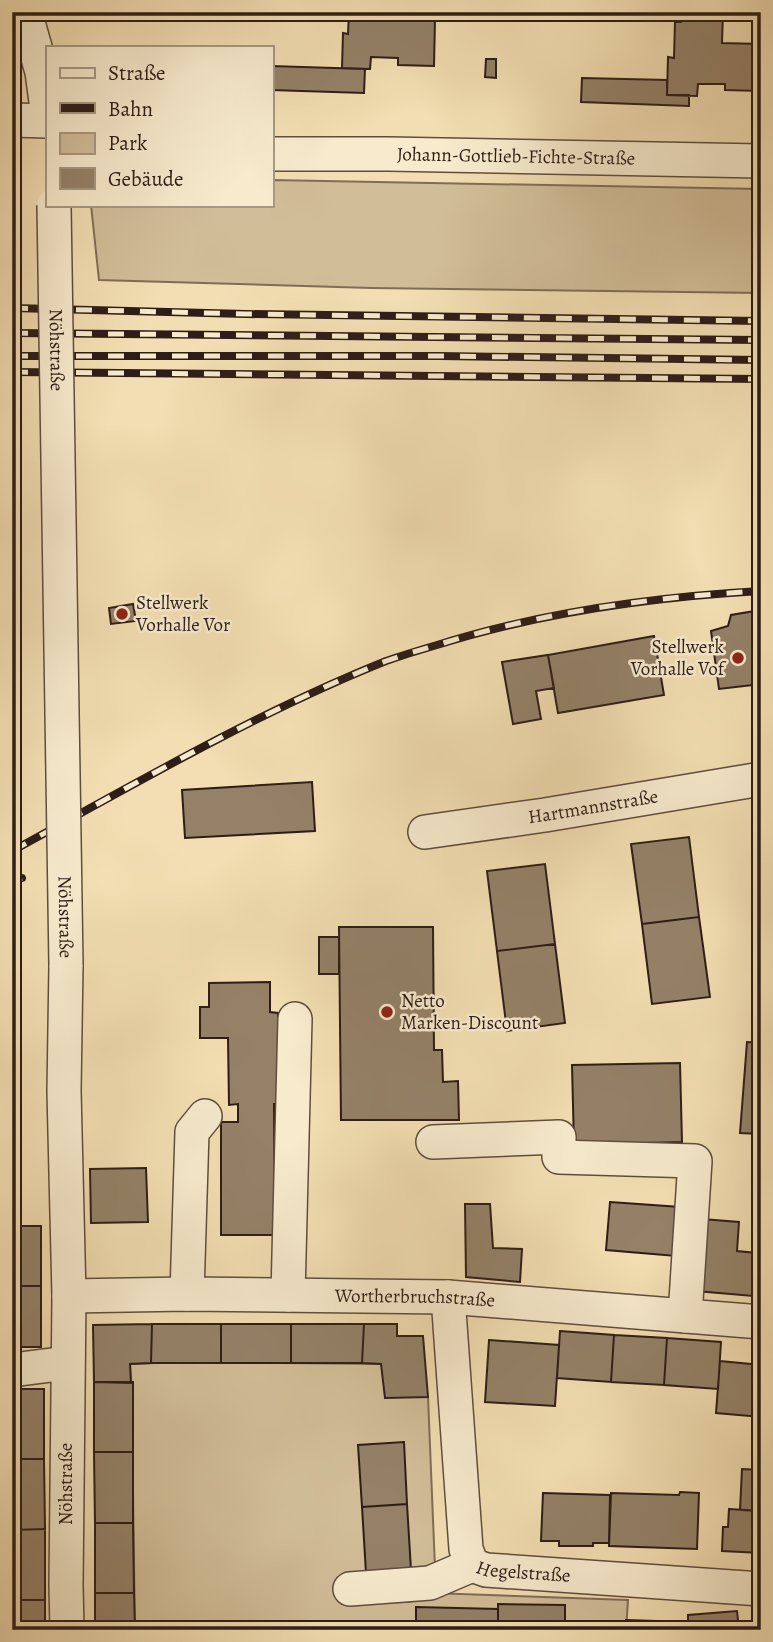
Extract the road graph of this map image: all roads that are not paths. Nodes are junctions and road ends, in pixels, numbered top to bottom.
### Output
1 (25, 12) edge
2 (46, 102) edge
3 (12, 120) edge
4 (46, 121) edge
5 (273, 154) edge
6 (761, 161) edge
7 (54, 206) edge
8 (761, 779) edge
9 (425, 832) dead end
10 (295, 1019) dead end
11 (205, 1116) dead end
12 (433, 1142) dead end
13 (187, 1294) junction
14 (288, 1295) junction
15 (69, 1296) junction
16 (448, 1297) junction
17 (685, 1316) junction
18 (761, 1322) edge
19 (67, 1363) junction
20 (12, 1370) edge
21 (472, 1565) junction
22 (350, 1588) dead end
23 (761, 1589) edge
24 (67, 1630) edge

1 - 2 street
3 - 4 street
5 - 6 street, Johann-Gottlieb-Fichte-Straße
7 - 15 street, Nöhstraße, bridge
8 - 9 street, Hartmannstraße
10 - 14 street
11 - 13 street
12 - 17 street
13 - 14 street, Wortherbruchstraße
13 - 15 street, Wortherbruchstraße
14 - 16 street, Wortherbruchstraße
15 - 19 street, Nöhstraße
16 - 17 street, Wortherbruchstraße
16 - 21 street, Hegelstraße
17 - 18 street, Wortherbruchstraße
19 - 20 street
19 - 24 street, Nöhstraße
21 - 22 street
21 - 23 street, Hegelstraße

